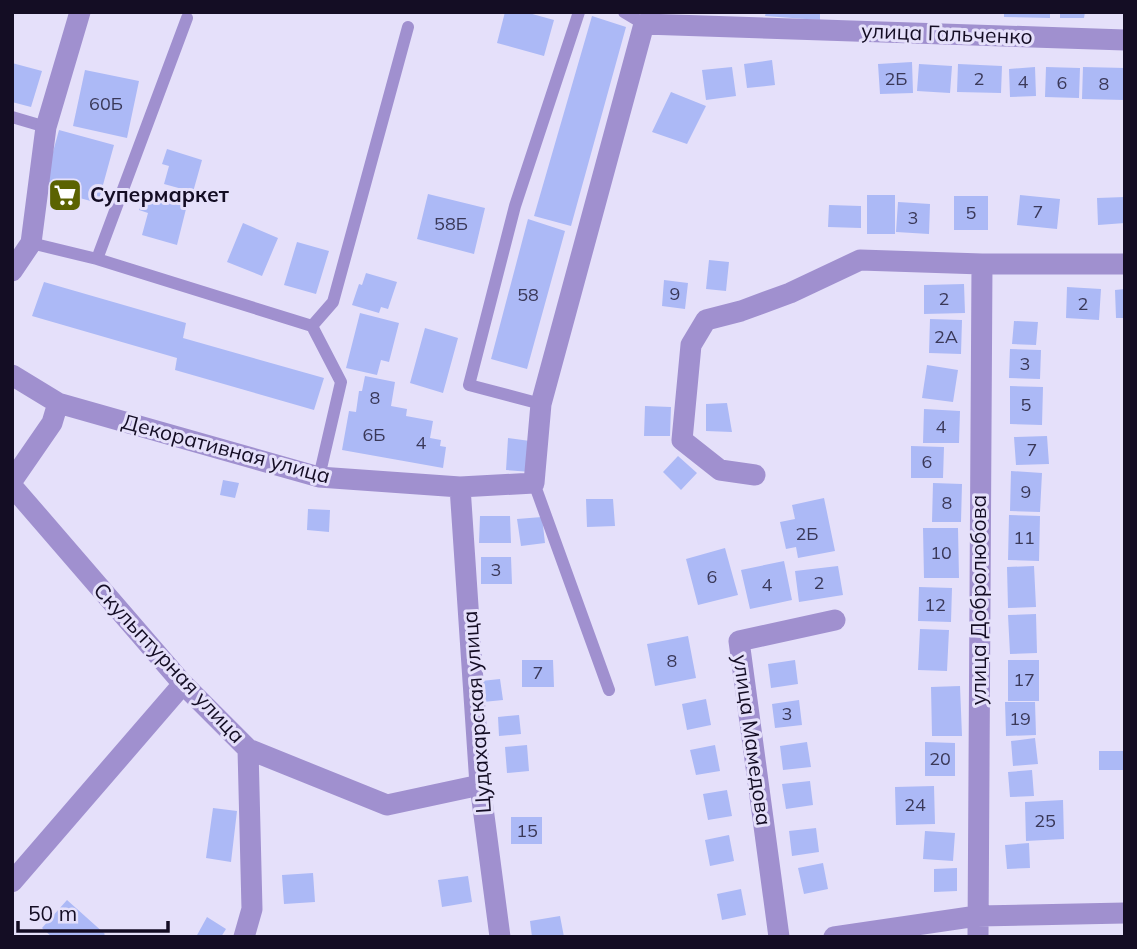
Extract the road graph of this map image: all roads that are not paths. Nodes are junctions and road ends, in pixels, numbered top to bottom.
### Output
1 (80, 12) edge
2 (579, 12) edge
3 (624, 12) edge
4 (187, 18) dead end
5 (644, 24) junction
6 (408, 27) dead end
7 (1125, 40) edge
8 (12, 117) edge
9 (46, 127) junction
10 (31, 243) junction
11 (97, 260) junction
12 (982, 264) junction
13 (1125, 264) edge
14 (12, 271) edge
15 (312, 326) junction
16 (12, 375) edge
17 (58, 403) junction
18 (541, 404) junction
19 (755, 475) dead end
20 (319, 477) junction
21 (12, 481) edge
22 (534, 483) junction
23 (12, 486) edge
24 (460, 487) junction
25 (835, 620) dead end
26 (183, 684) junction
27 (609, 690) dead end
28 (248, 749) junction
29 (480, 785) junction
30 (12, 882) edge
31 (1125, 913) edge
32 (977, 926) edge
33 (244, 937) edge
34 (500, 937) edge
35 (779, 937) edge
36 (834, 937) edge

1 - 9 street
2 - 18 lane
3 - 5 lane
4 - 11 lane
5 - 7 street, улица Гальченко
5 - 18 street
6 - 15 lane
8 - 9 lane
9 - 10 street
10 - 11 lane
10 - 14 street
11 - 15 lane
12 - 13 street
12 - 19 street
12 - 32 street, улица Добролюбова
15 - 20 lane
16 - 17 street, Декоративная улица
17 - 20 street, Декоративная улица
17 - 21 street
18 - 22 street
20 - 24 street, Декоративная улица
22 - 24 street, Декоративная улица
22 - 27 lane
23 - 26 street, Скульптурная улица
24 - 29 street, Цудахарская улица
25 - 35 street, улица Мамедова
26 - 28 street, Скульптурная улица
26 - 30 street
28 - 29 street, Скульптурная улица
28 - 33 street
29 - 34 street, Цудахарская улица
31 - 32 street
32 - 36 street

